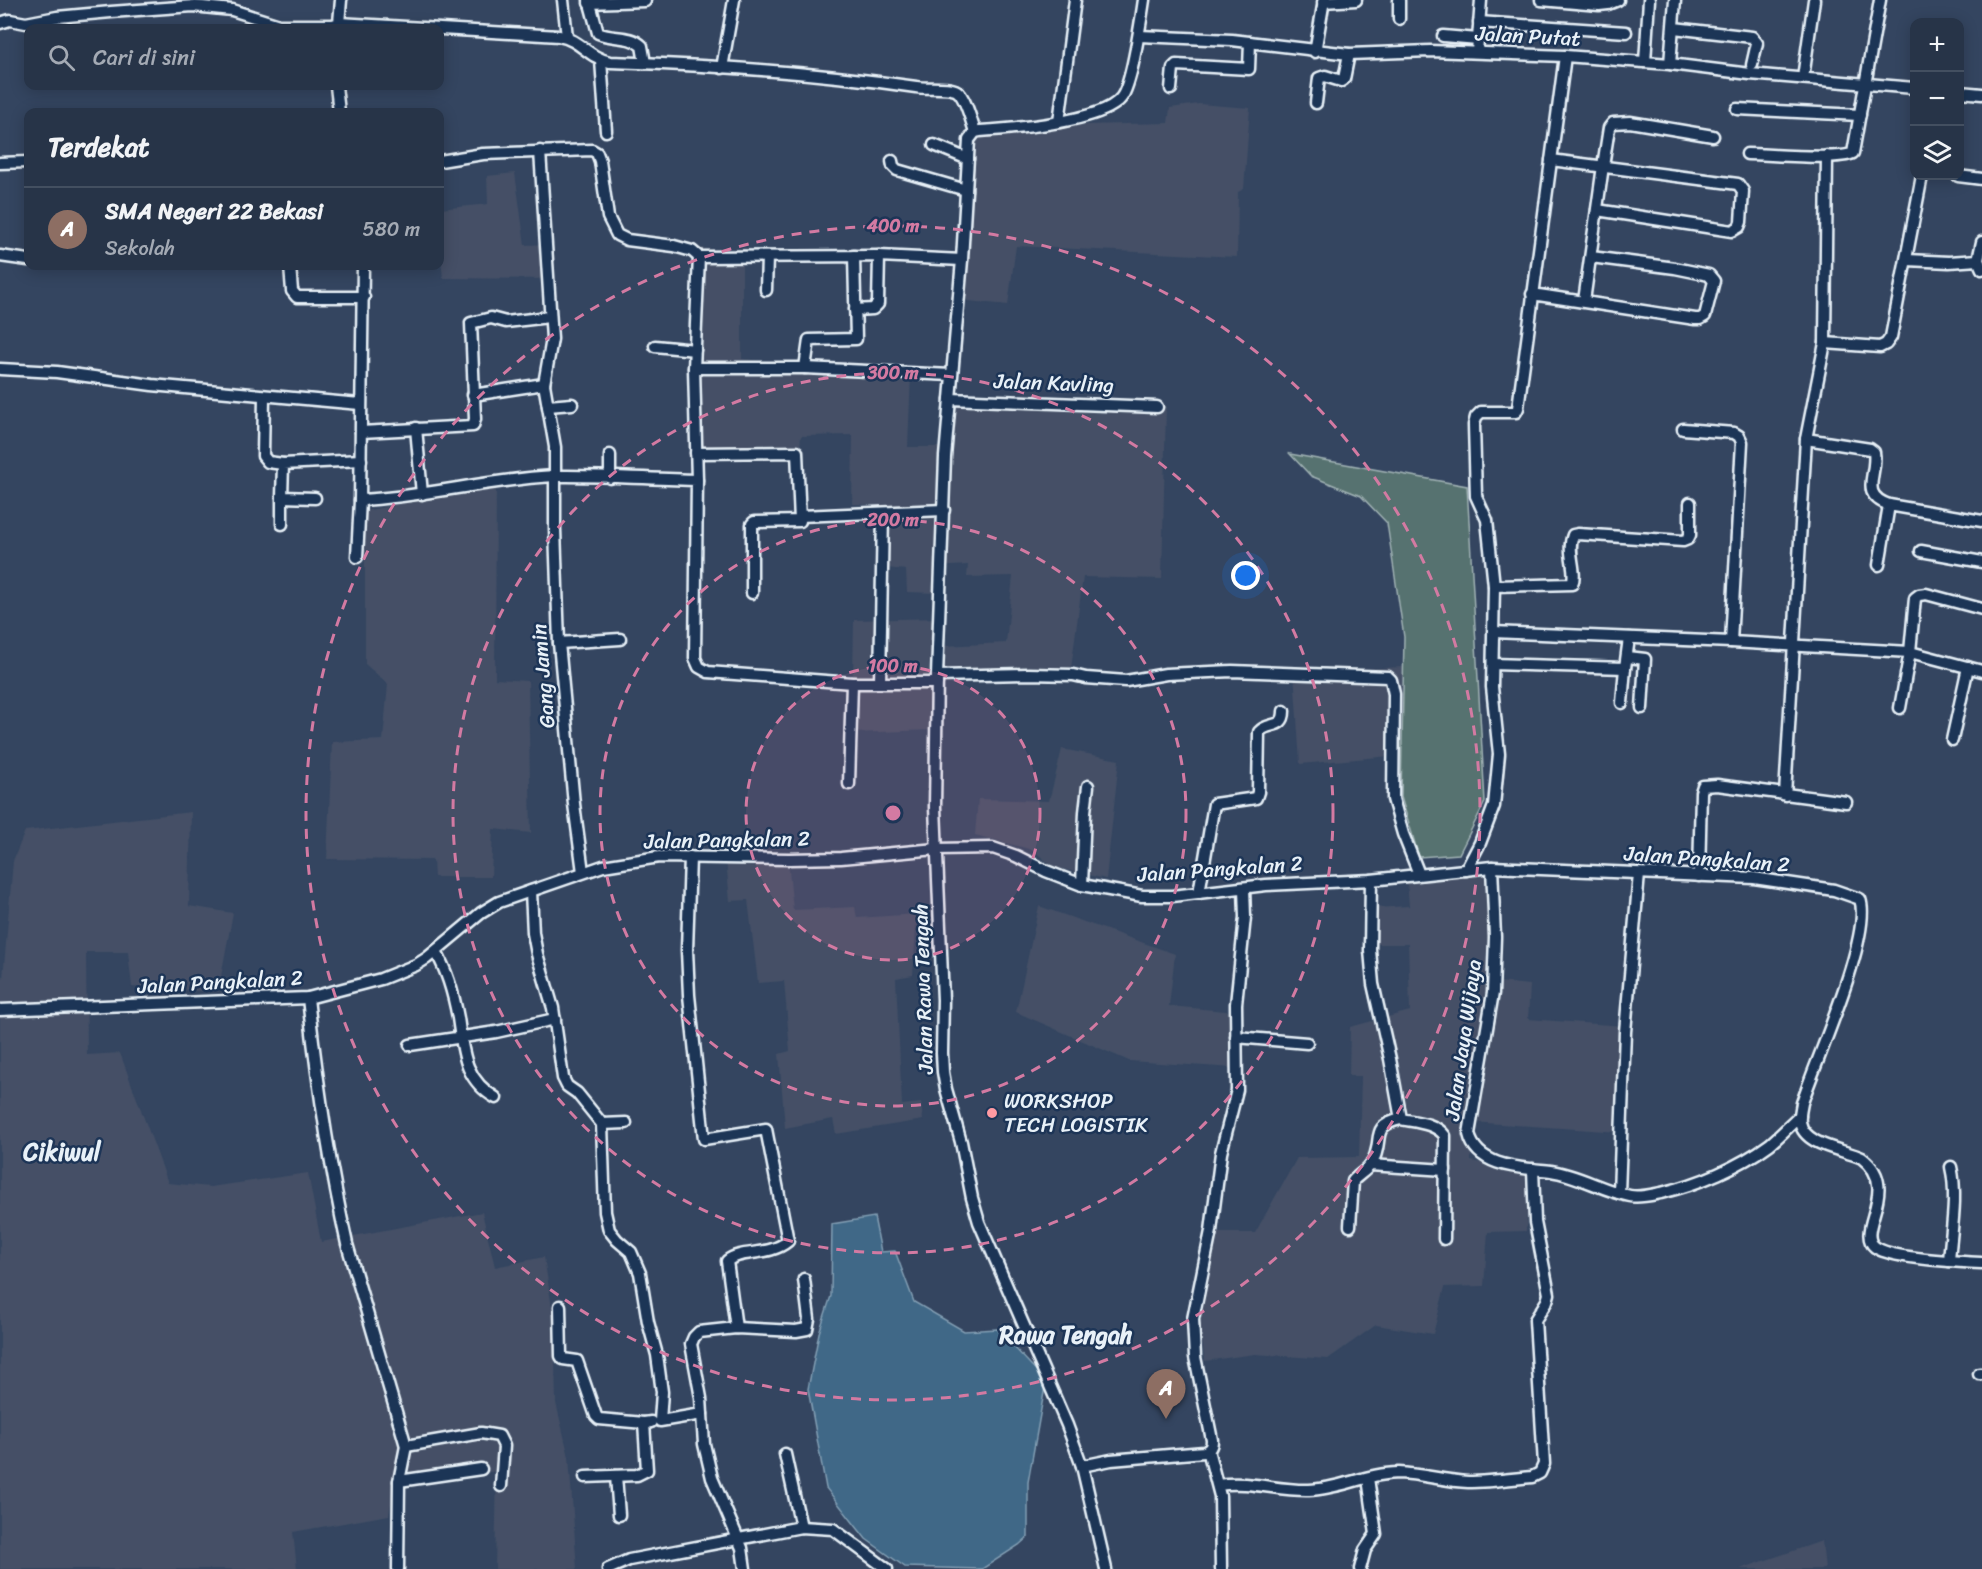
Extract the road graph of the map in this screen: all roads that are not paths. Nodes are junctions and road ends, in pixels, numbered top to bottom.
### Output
1 (341, 0) edge
2 (563, 0) edge
3 (734, 0) edge
4 (1074, 0) edge
5 (1144, 0) edge
6 (1356, 0) edge
7 (1399, 0) edge
8 (1480, 0) edge
9 (1541, 0) edge
10 (1618, 0) edge
11 (1649, 0) edge
12 (1675, 0) edge
13 (1814, 0) edge
14 (1880, 0) edge
15 (645, 1) edge
16 (1324, 1) edge
17 (589, 2) edge
18 (136, 5) edge
19 (233, 5) edge
20 (1399, 20) dead end
21 (0, 22) edge
22 (1479, 22) junction
23 (277, 24) edge
24 (335, 24) edge
25 (1674, 28) junction
26 (444, 30) edge
27 (1626, 32) dead end
28 (1138, 36) junction
29 (1443, 36) dead end
30 (567, 37) junction
31 (1478, 39) junction
32 (1250, 42) junction
33 (1315, 52) junction
34 (1477, 52) junction
35 (1349, 54) junction
36 (1564, 56) junction
37 (601, 60) junction
38 (1645, 62) junction
39 (645, 63) junction
40 (1670, 64) junction
41 (1752, 65) dead end
42 (722, 68) junction
43 (1803, 78) junction
44 (1865, 85) junction
45 (1910, 88) edge
46 (1171, 89) dead end
47 (336, 90) edge
48 (1964, 92) edge
49 (1982, 94) edge
50 (1316, 103) dead end
51 (339, 108) edge
52 (1737, 109) dead end
53 (1860, 115) junction
54 (1059, 122) junction
55 (606, 131) dead end
56 (975, 132) junction
57 (1713, 136) dead end
58 (934, 145) dead end
59 (540, 151) junction
60 (1747, 154) dead end
61 (1827, 156) junction
62 (968, 159) junction
63 (444, 160) edge
64 (1551, 160) junction
65 (892, 161) dead end
66 (24, 162) edge
67 (0, 163) edge
68 (1603, 166) junction
69 (1964, 177) edge
70 (1982, 179) edge
71 (1921, 180) edge
72 (966, 190) junction
73 (1597, 210) junction
74 (1982, 242) edge
75 (0, 256) edge
76 (854, 256) junction
77 (879, 256) junction
78 (699, 257) junction
79 (767, 257) junction
80 (1591, 257) junction
81 (24, 260) edge
82 (962, 260) junction
83 (1907, 260) junction
84 (1980, 264) edge
85 (290, 270) edge
86 (363, 270) edge
87 (766, 290) dead end
88 (1533, 294) junction
89 (364, 297) junction
90 (1584, 301) junction
91 (855, 310) junction
92 (549, 317) junction
93 (1825, 343) junction
94 (655, 346) dead end
95 (695, 350) junction
96 (694, 368) junction
97 (0, 369) edge
98 (806, 369) junction
99 (951, 375) junction
100 (544, 384) junction
101 (473, 395) junction
102 (264, 396) junction
103 (950, 399) junction
104 (360, 404) junction
105 (572, 404) dead end
106 (548, 406) junction
107 (1157, 406) dead end
108 (416, 428) junction
109 (1683, 429) dead end
110 (361, 432) junction
111 (1806, 439) junction
112 (696, 453) junction
113 (610, 455) dead end
114 (361, 460) junction
115 (283, 464) junction
116 (554, 476) junction
117 (610, 478) junction
118 (697, 480) junction
119 (422, 494) junction
120 (282, 497) junction
121 (315, 498) dead end
122 (360, 500) junction
123 (1690, 503) dead end
124 (1889, 505) junction
125 (944, 510) junction
126 (883, 513) junction
127 (800, 516) junction
128 (1982, 521) edge
129 (282, 524) dead end
130 (1921, 551) dead end
131 (357, 557) dead end
132 (1982, 562) edge
133 (1879, 565) dead end
134 (1494, 586) junction
135 (752, 592) dead end
136 (1982, 609) edge
137 (1494, 632) junction
138 (1629, 638) junction
139 (620, 639) dead end
140 (1731, 642) junction
141 (559, 643) junction
142 (1794, 646) junction
143 (1910, 652) junction
144 (1626, 663) junction
145 (1494, 664) junction
146 (1968, 667) junction
147 (1982, 671) edge
148 (937, 680) junction
149 (852, 683) junction
150 (880, 683) junction
151 (1622, 703) dead end
152 (1642, 708) dead end
153 (1900, 708) dead end
154 (1284, 711) dead end
155 (1952, 740) dead end
156 (849, 783) dead end
157 (1088, 786) dead end
158 (1785, 795) junction
159 (1846, 802) dead end
160 (936, 849) junction
161 (690, 857) junction
162 (1492, 867) junction
163 (1466, 870) junction
164 (583, 872) junction
165 (1419, 874) junction
166 (1639, 874) junction
167 (1699, 876) junction
168 (1371, 880) junction
169 (1082, 885) junction
170 (1244, 888) junction
171 (531, 891) junction
172 (1199, 893) junction
173 (436, 952) junction
174 (308, 998) junction
175 (0, 1010) edge
176 (555, 1019) junction
177 (1236, 1037) junction
178 (459, 1038) junction
179 (1307, 1043) dead end
180 (410, 1045) dead end
181 (496, 1098) dead end
182 (1800, 1116) junction
183 (1401, 1119) junction
184 (626, 1123) dead end
185 (602, 1124) junction
186 (1370, 1165) junction
187 (1951, 1167) dead end
188 (1533, 1169) junction
189 (1445, 1170) junction
190 (1619, 1193) junction
191 (1350, 1226) dead end
192 (1444, 1239) dead end
193 (1949, 1261) junction
194 (1982, 1263) edge
195 (804, 1279) dead end
196 (560, 1306) dead end
197 (736, 1328) junction
198 (702, 1414) junction
199 (660, 1421) junction
200 (644, 1423) junction
201 (406, 1446) junction
202 (1208, 1450) junction
203 (785, 1454) dead end
204 (1082, 1466) junction
205 (481, 1469) dead end
206 (616, 1476) junction
207 (585, 1477) dead end
208 (1368, 1478) junction
209 (399, 1481) junction
210 (1218, 1485) junction
211 (501, 1486) dead end
212 (618, 1515) dead end
213 (801, 1527) junction
214 (739, 1539) junction
215 (629, 1564) edge
216 (398, 1569) edge
217 (608, 1569) edge
218 (745, 1569) edge
219 (887, 1569) edge
220 (1106, 1569) edge
221 (1221, 1569) edge
222 (1360, 1569) edge

1 - 24 street
2 - 30 street
3 - 42 street
4 - 54 street
5 - 28 street
6 - 16 street
7 - 20 street
8 - 22 street
9 - 10 street
11 - 38 street
12 - 25 street
13 - 43 street
14 - 44 street
15 - 17 street
16 - 33 street
17 - 39 street
18 - 19 street
18 - 21 street
19 - 23 street
22 - 27 street
22 - 31 street
25 - 40 street
25 - 41 street
26 - 30 street
28 - 32 street, Jalan Putat
28 - 54 street
29 - 31 street
30 - 37 street
31 - 34 street
32 - 33 street, Jalan Putat
32 - 46 street
33 - 35 street, Jalan Putat
34 - 35 street, Jalan Putat
34 - 36 street, Jalan Putat
35 - 50 street
36 - 38 street, Jalan Putat
36 - 64 street
37 - 39 street
37 - 55 street
38 - 40 street, Jalan Putat
39 - 42 street
40 - 43 street, Jalan Putat
42 - 56 street
43 - 44 street, Jalan Putat
44 - 45 street, Jalan Putat
44 - 53 street
47 - 51 street
48 - 49 street
52 - 53 street
53 - 61 street
54 - 56 street
56 - 62 street, Jalan Rawa Tengah
57 - 68 street
58 - 62 street
59 - 63 street
59 - 78 street
59 - 92 street
60 - 61 street
61 - 93 street
62 - 72 street, Jalan Rawa Tengah
64 - 68 street
64 - 88 street
65 - 72 street
66 - 67 street
68 - 73 street
68 - 73 street
69 - 70 street
71 - 83 street
72 - 82 street, Jalan Rawa Tengah
73 - 80 street
74 - 84 street
75 - 81 street
76 - 77 street
76 - 79 street
76 - 91 street
77 - 82 street
77 - 91 street
78 - 79 street
78 - 95 street
79 - 87 street
80 - 90 street
80 - 90 street
82 - 99 street, Jalan Rawa Tengah
83 - 84 street
83 - 93 street
85 - 89 street
86 - 89 street
88 - 90 street
88 - 134 street
89 - 104 street
91 - 98 street
92 - 100 street
92 - 101 street
93 - 111 street
94 - 95 street
95 - 96 street
96 - 98 street
96 - 112 street
97 - 102 street
98 - 99 street
99 - 103 street, Jalan Rawa Tengah
100 - 101 street
100 - 106 street, Gang Jamin
101 - 108 street
102 - 104 street
102 - 115 street
103 - 107 street, Jalan Kavling
103 - 125 street, Jalan Rawa Tengah
104 - 110 street
105 - 106 street
106 - 116 street, Gang Jamin
108 - 110 street
108 - 119 street
109 - 140 street
110 - 114 street
111 - 124 street
111 - 142 street
112 - 118 street
112 - 127 street
113 - 117 street
114 - 115 street
114 - 122 street
115 - 120 street
116 - 117 street
116 - 119 street
116 - 141 street, Gang Jamin
117 - 118 street
118 - 149 street
119 - 122 street
120 - 121 street
120 - 129 street
122 - 131 street
123 - 134 street
124 - 128 street
124 - 133 street
125 - 126 street
125 - 148 street, Jalan Rawa Tengah
126 - 127 street
126 - 150 street
127 - 135 street
130 - 132 street
134 - 137 street
136 - 143 street
137 - 138 street
137 - 145 street
138 - 140 street
138 - 144 street
139 - 141 street
140 - 142 street
141 - 164 street, Gang Jamin
142 - 143 street
142 - 158 street
143 - 146 street
143 - 153 street
144 - 145 street
144 - 151 street
144 - 152 street
145 - 163 street
146 - 147 street
146 - 155 street
148 - 150 street
148 - 160 street, Jalan Rawa Tengah
148 - 165 street
149 - 150 street
149 - 156 street
154 - 172 street
157 - 169 street
158 - 159 street
158 - 167 street
160 - 161 street, Jalan Pangkalan 2
160 - 169 street, Jalan Pangkalan 2
160 - 204 street, Jalan Rawa Tengah
161 - 164 street, Jalan Pangkalan 2
161 - 197 street
162 - 163 street, Jalan Pangkalan 2
162 - 166 street, Jalan Pangkalan 2
162 - 188 street, Jalan Jaya Wijaya
163 - 165 street, Jalan Pangkalan 2
164 - 171 street, Jalan Pangkalan 2
165 - 168 street, Jalan Pangkalan 2
166 - 167 street, Jalan Pangkalan 2
166 - 190 street
167 - 182 street, Jalan Pangkalan 2
168 - 170 street, Jalan Pangkalan 2
168 - 183 street
169 - 172 street, Jalan Pangkalan 2
170 - 172 street, Jalan Pangkalan 2
170 - 177 street
171 - 173 street, Jalan Pangkalan 2
171 - 176 street
173 - 174 street, Jalan Pangkalan 2
173 - 178 street
174 - 175 street, Jalan Pangkalan 2
174 - 201 street
176 - 178 street
176 - 185 street
177 - 179 street
177 - 202 street
178 - 180 street
178 - 181 street
182 - 190 street, Jalan Jaya Wijaya
182 - 193 street
183 - 186 street
183 - 189 street
184 - 185 street
185 - 199 street
186 - 189 street
186 - 191 street
187 - 193 street
188 - 190 street, Jalan Jaya Wijaya
188 - 208 street
189 - 192 street
193 - 194 street
195 - 197 street
196 - 200 street
197 - 198 street
198 - 199 street
198 - 214 street
199 - 200 street
200 - 206 street
201 - 209 street
201 - 211 street
202 - 204 street
202 - 210 street
203 - 213 street
204 - 220 street, Jalan Rawa Tengah
205 - 209 street
206 - 207 street
206 - 212 street
208 - 210 street
208 - 222 street
209 - 216 street
210 - 221 street
213 - 214 street
213 - 219 street
214 - 215 street
214 - 218 street
215 - 217 street

